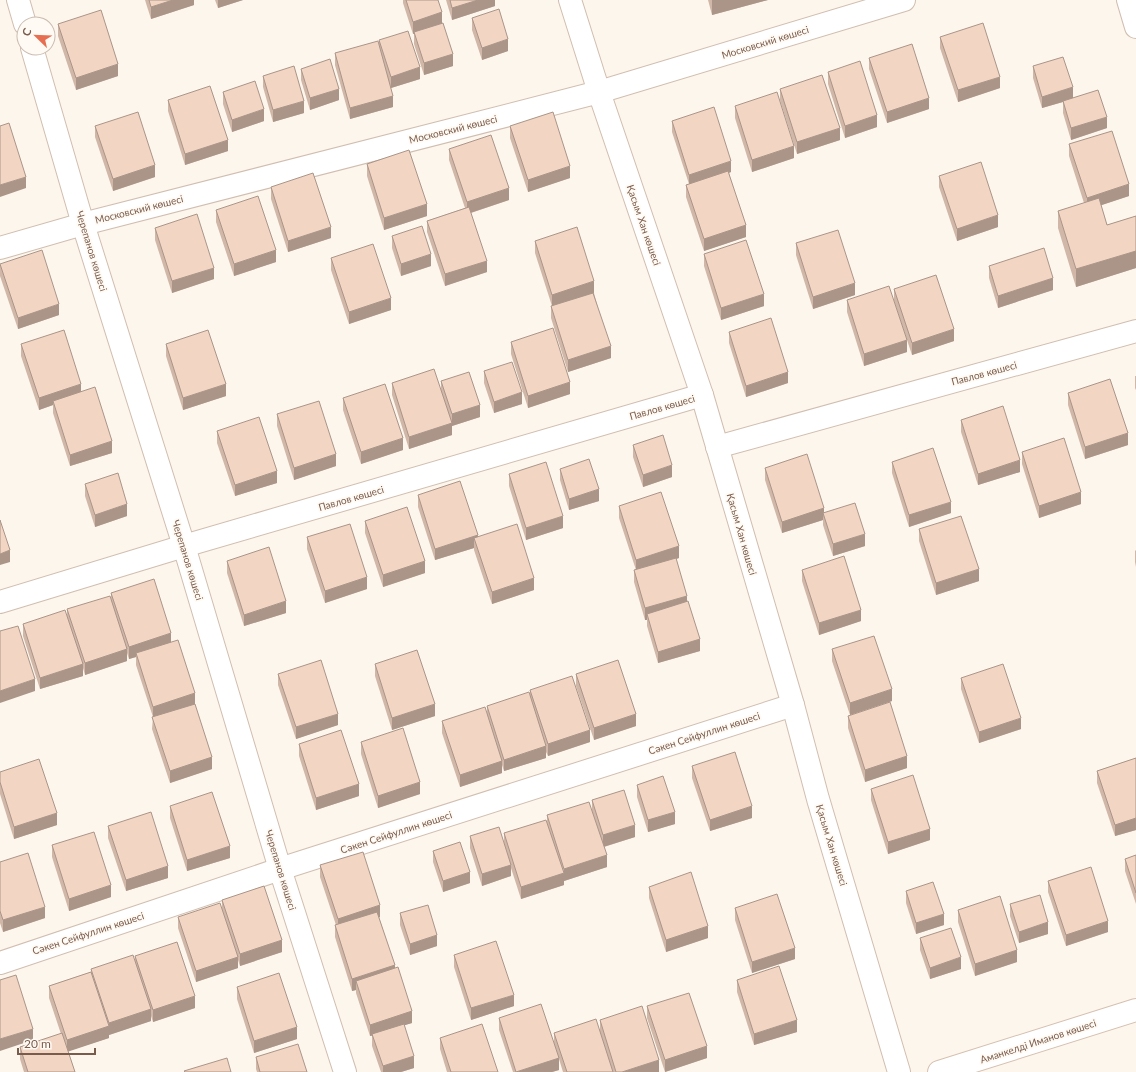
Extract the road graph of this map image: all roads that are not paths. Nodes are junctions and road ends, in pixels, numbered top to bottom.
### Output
1 (18, 0) edge
2 (570, 0) edge
3 (904, 0) edge
4 (1128, 0) edge
5 (23, 16) edge
6 (1136, 27) edge
7 (34, 56) edge
8 (600, 92) junction
9 (83, 224) junction
10 (0, 248) edge
11 (1136, 331) edge
12 (702, 395) junction
13 (717, 447) junction
14 (184, 546) junction
15 (0, 602) edge
16 (793, 705) junction
17 (280, 869) junction
18 (0, 963) edge
19 (1136, 1010) edge
20 (345, 1072) edge
21 (899, 1072) edge
22 (939, 1072) edge

1 - 5 street
2 - 8 street, Қасым Хан көшесі
3 - 8 street, Московский көшесі
4 - 6 street
7 - 9 street, Черепанов көшесі
8 - 9 street, Московский көшесі
8 - 12 street, Қасым Хан көшесі
9 - 10 street, Московский көшесі
9 - 14 street, Черепанов көшесі
11 - 13 street, Павлов көшесі
12 - 13 street, Қасым Хан көшесі
12 - 14 street, Павлов көшесі
13 - 16 street, Қасым Хан көшесі
14 - 15 street, Павлов көшесі
14 - 17 street, Черепанов көшесі
16 - 17 street, Сәкен Сейфуллин көшесі
16 - 21 street, Қасым Хан көшесі
17 - 18 street, Сәкен Сейфуллин көшесі
17 - 20 street, Черепанов көшесі
19 - 22 street, Аманкелді Иманов көшесі

